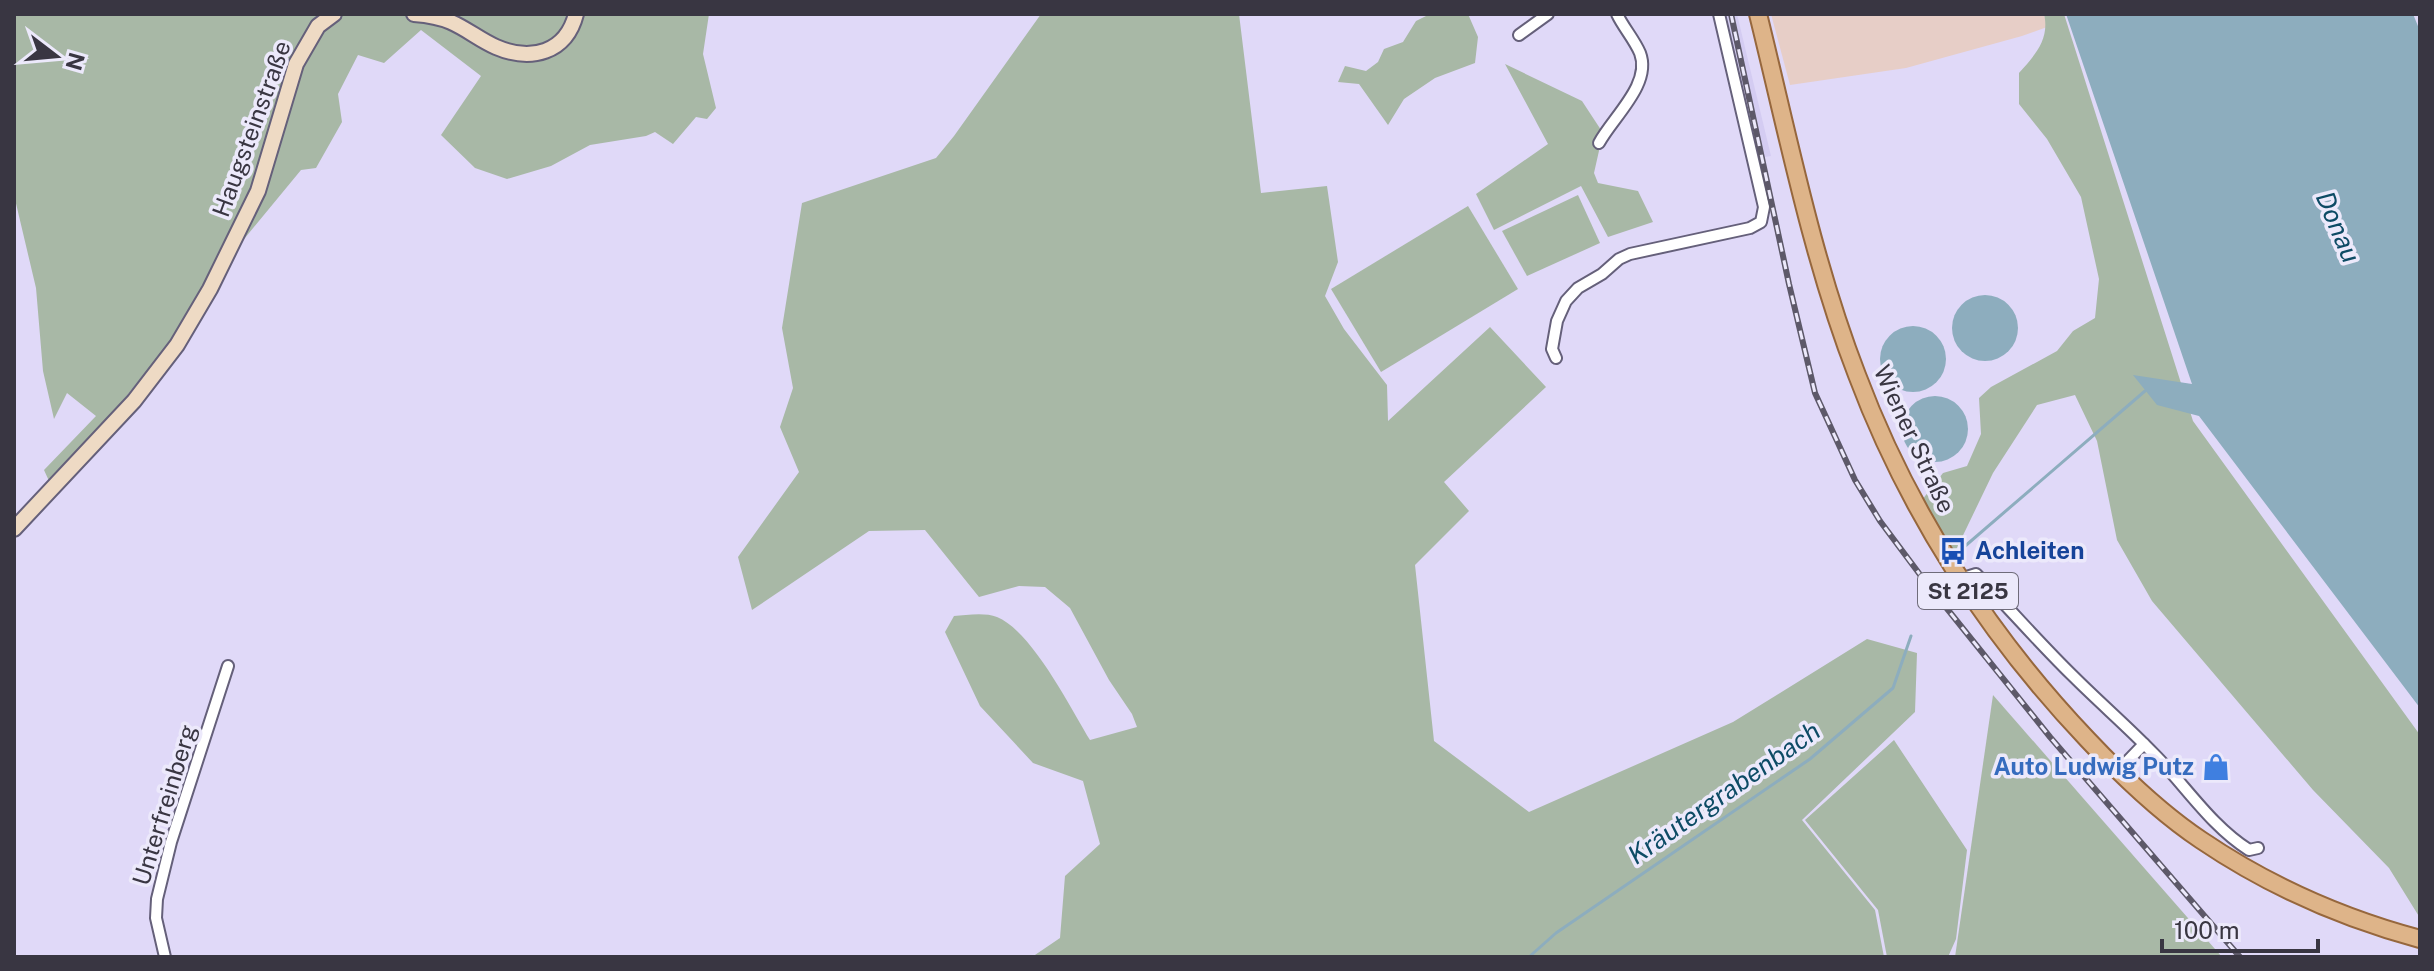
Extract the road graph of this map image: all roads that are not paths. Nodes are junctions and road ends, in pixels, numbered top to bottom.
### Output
1 (334, 14) edge
2 (414, 14) edge
3 (576, 14) edge
4 (1548, 14) edge
5 (1617, 14) edge
6 (1719, 14) edge
7 (1758, 14) edge
8 (1519, 35) dead end
9 (1599, 143) dead end
10 (1556, 358) dead end
11 (14, 529) edge
12 (1960, 579) junction
13 (228, 666) dead end
14 (2144, 744) junction
15 (2118, 771) junction
16 (2212, 822) junction
17 (2198, 838) junction
18 (2258, 848) dead end
19 (2420, 939) edge
20 (165, 957) edge

1 - 11 main road, Haugsteinstraße
2 - 3 main road
4 - 8 street
5 - 9 street
6 - 10 street
7 - 12 main road, Wiener Straße / St 2125
12 - 14 street
12 - 15 main road, Wiener Straße / St 2125
13 - 20 street, Unterfreinberg
14 - 15 street
14 - 16 street
15 - 17 main road, Wiener Straße / St 2125
16 - 17 street
16 - 18 street
17 - 19 main road, Wiener Straße / St 2125

